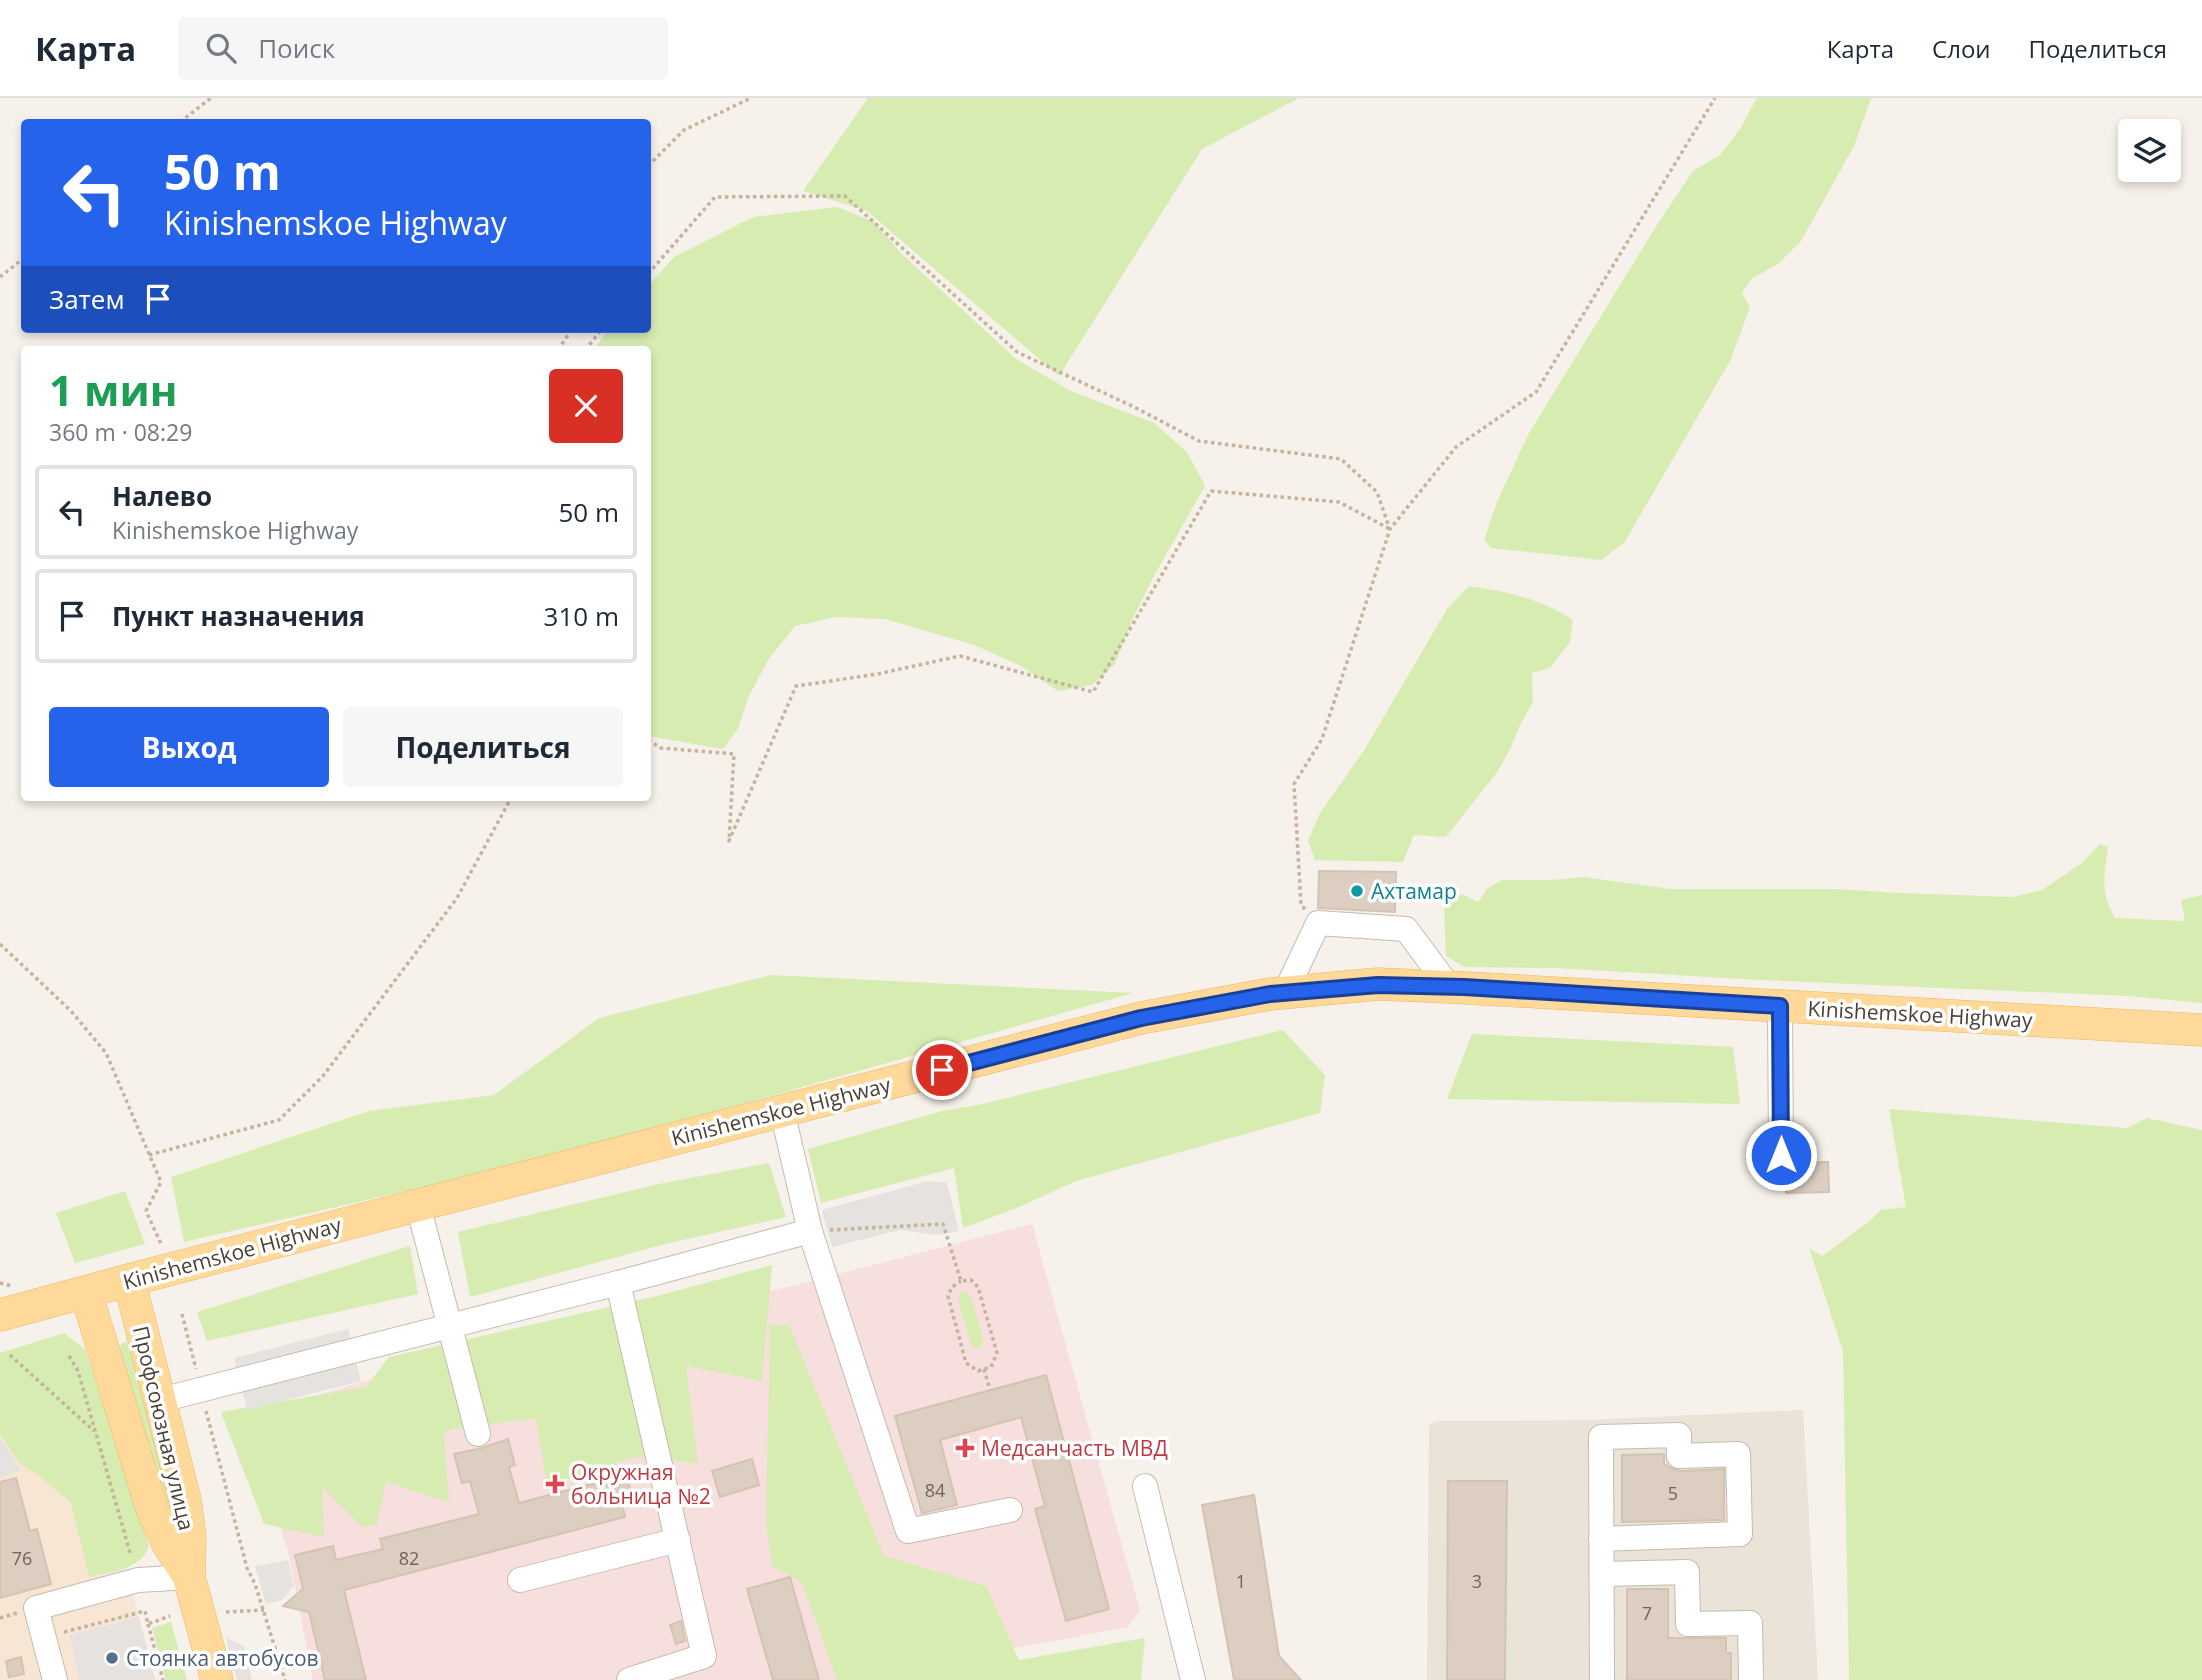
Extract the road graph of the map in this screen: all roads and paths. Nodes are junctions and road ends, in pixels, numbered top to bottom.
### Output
1 (211, 98) edge
2 (751, 98) edge
3 (1715, 98) edge
4 (184, 119) edge
5 (651, 163) edge
6 (21, 259) edge
7 (651, 271) edge
8 (0, 276) edge
9 (1390, 529) junction
10 (651, 742) edge
11 (509, 801) edge
12 (1318, 923) junction
13 (0, 944) edge
14 (1449, 987) junction
15 (1285, 993) junction
16 (1780, 1006) junction
17 (2202, 1030) edge
18 (782, 1111) junction
19 (149, 1154) junction
20 (1781, 1155) dead end
21 (418, 1205) junction
22 (810, 1231) junction
23 (165, 1252) dead end
24 (129, 1280) junction
25 (961, 1281) junction
26 (618, 1283) junction
27 (86, 1293) junction
28 (182, 1314) dead end
29 (0, 1315) edge
30 (450, 1326) junction
31 (10, 1355) dead end
32 (69, 1356) dead end
33 (984, 1369) junction
34 (201, 1390) junction
35 (990, 1390) dead end
36 (161, 1400) junction
37 (95, 1432) junction
38 (478, 1434) dead end
39 (1145, 1486) dead end
40 (1010, 1510) dead end
41 (1601, 1539) junction
42 (678, 1540) junction
43 (131, 1556) dead end
44 (1602, 1574) junction
45 (188, 1577) junction
46 (520, 1580) dead end
47 (264, 1611) junction
48 (226, 1612) dead end
49 (170, 1616) dead end
50 (148, 1624) junction
51 (43, 1637) junction
52 (55, 1680) edge
53 (163, 1680) edge
54 (217, 1680) edge
55 (285, 1680) edge
56 (629, 1680) edge
57 (1193, 1680) edge
58 (1602, 1680) edge
59 (1751, 1680) edge

1 - 4 path
2 - 5 path
3 - 9 path
6 - 8 path
7 - 9 path
9 - 10 path
9 - 12 path
11 - 19 path
12 - 14 street
12 - 15 street
13 - 19 path
14 - 15 main road, Kinishemskoe Highway
14 - 16 main road, Kinishemskoe Highway
15 - 18 main road, Kinishemskoe Highway
16 - 17 main road, Kinishemskoe Highway
16 - 20 street
18 - 21 main road, Kinishemskoe Highway
18 - 22 street
19 - 23 path
21 - 24 main road, Kinishemskoe Highway
21 - 30 street
22 - 25 path
22 - 26 street
22 - 40 street
24 - 27 main road, Kinishemskoe Highway
24 - 36 main road, Профсоюзная улица
25 - 33 path
25 - 33 path
26 - 30 street
26 - 42 street
27 - 29 main road, Kinishemskoe Highway
27 - 45 main road
28 - 34 path
30 - 34 street
30 - 38 street
31 - 37 path
32 - 37 path
33 - 35 path
34 - 36 street
34 - 47 path
36 - 45 main road, Профсоюзная улица
37 - 43 path
39 - 57 street
41 - 41 street
41 - 44 street
42 - 46 street
42 - 56 street
44 - 58 street
44 - 59 street
45 - 51 street
45 - 54 main road
47 - 48 path
47 - 55 path
49 - 50 path
50 - 51 path
50 - 53 path
51 - 52 street

